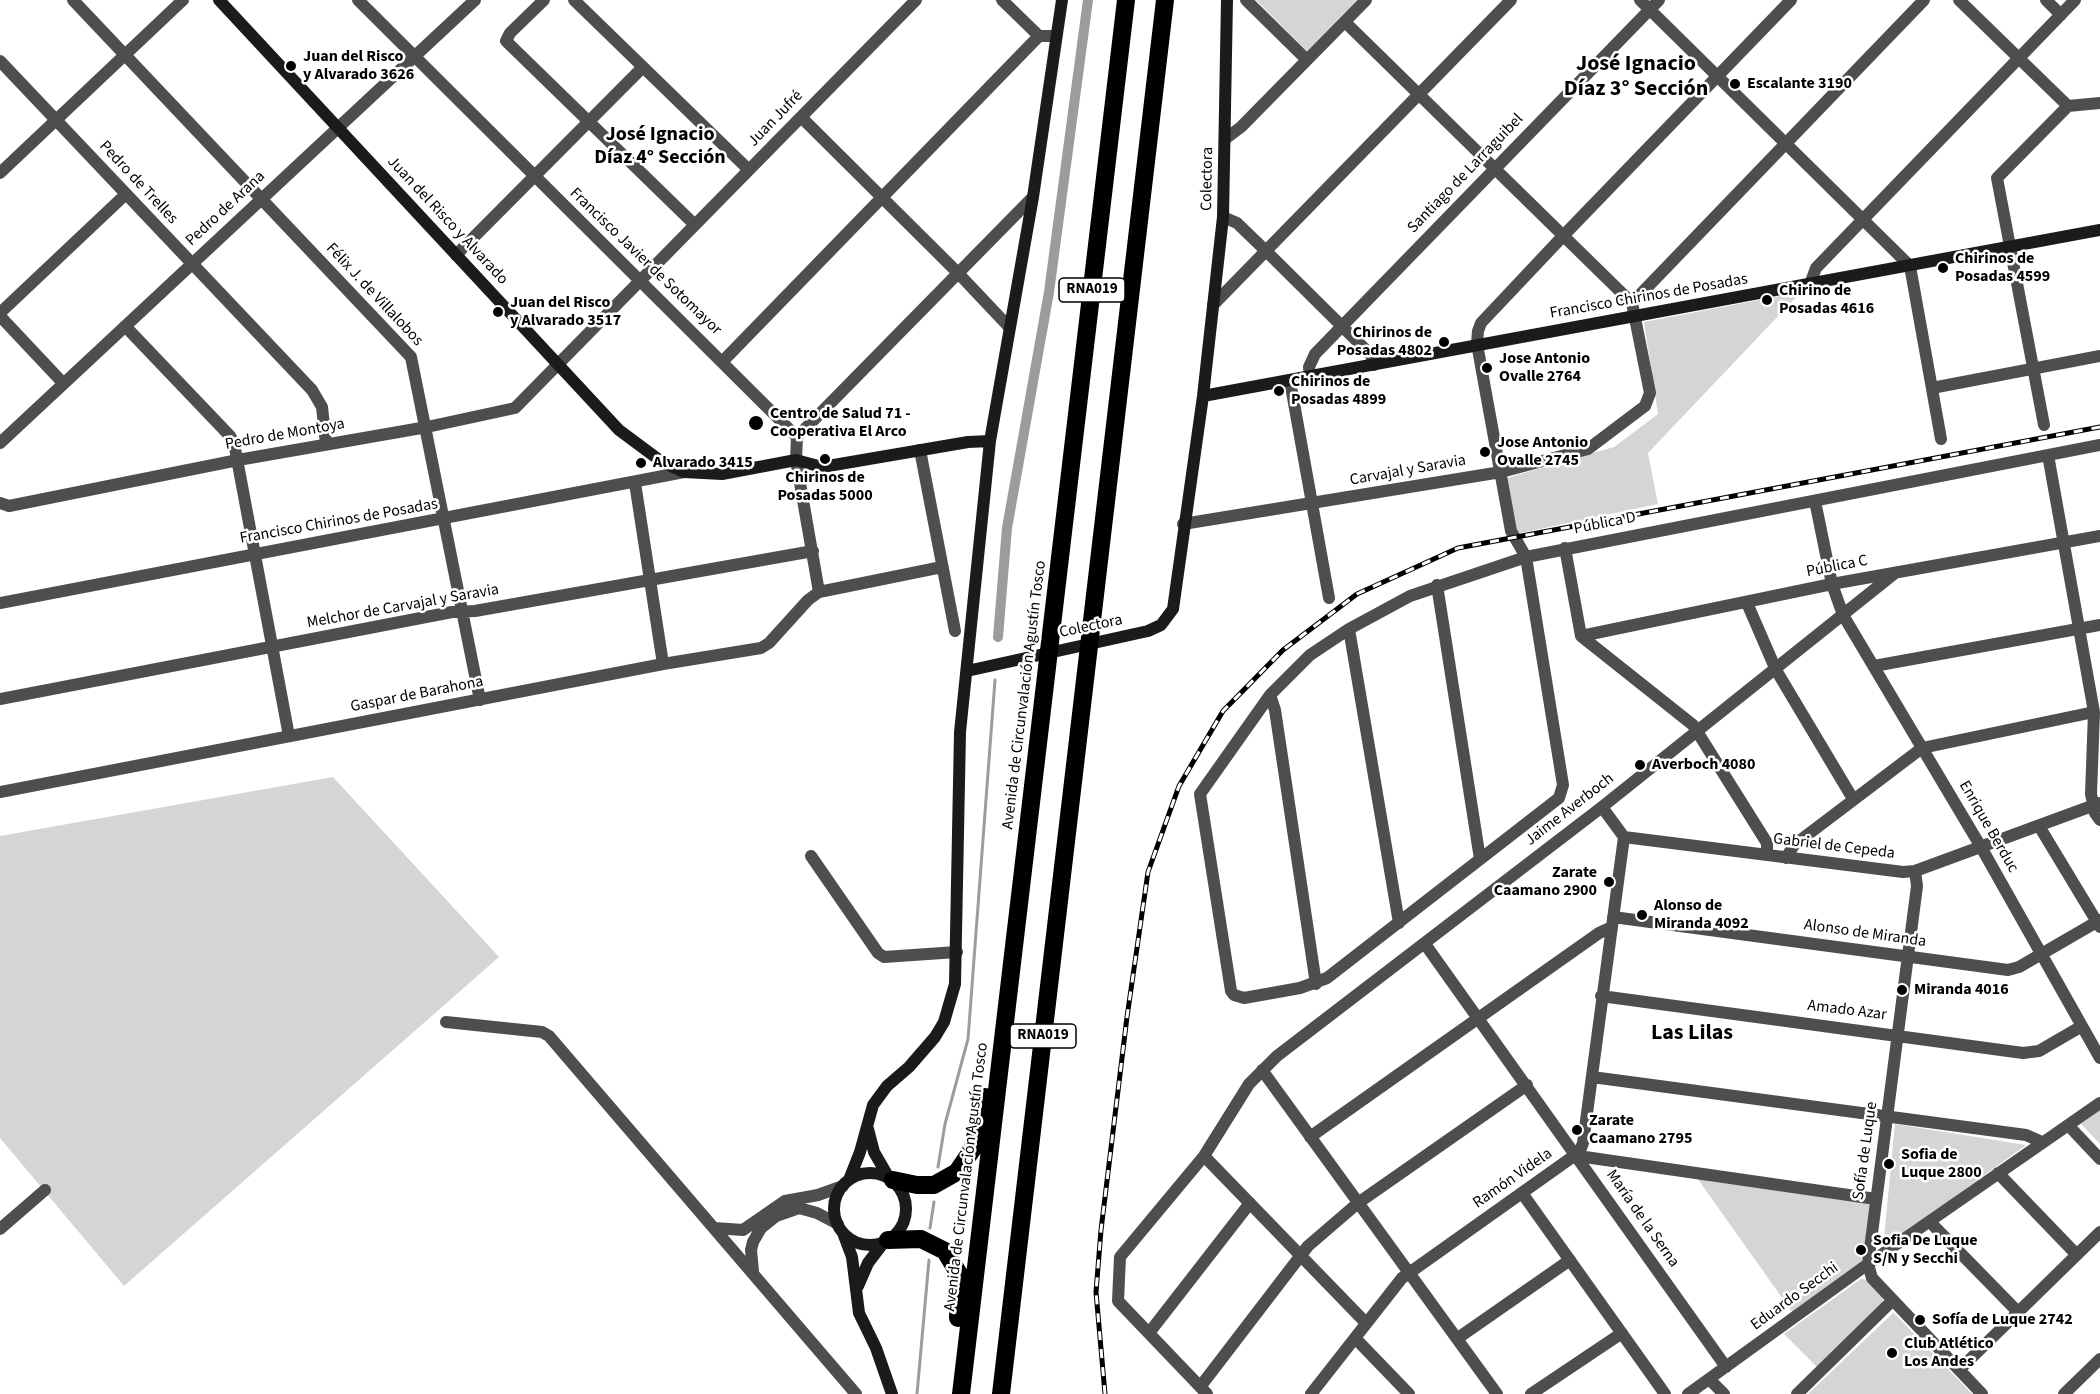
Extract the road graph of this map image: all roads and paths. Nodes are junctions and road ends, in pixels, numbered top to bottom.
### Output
1 (73, 0) edge
2 (183, 0) edge
3 (219, 0) edge
4 (358, 0) edge
5 (475, 0) edge
6 (544, 0) edge
7 (574, 0) edge
8 (916, 0) edge
9 (1002, 0) edge
10 (1062, 0) edge
11 (1126, 0) edge
12 (1165, 0) edge
13 (1227, 0) edge
14 (1246, 0) edge
15 (1366, 0) edge
16 (1511, 0) edge
17 (1640, 0) edge
18 (1791, 0) edge
19 (1924, 0) edge
20 (1959, 0) edge
21 (2046, 0) edge
22 (2075, 0) edge
23 (1654, 5) edge
24 (2061, 15) junction
25 (1345, 22) junction
26 (1039, 36) junction
27 (1056, 36) junction
28 (125, 55) junction
29 (413, 58) junction
30 (1307, 60) junction
31 (2019, 60) junction
32 (0, 61) edge
33 (642, 68) junction
34 (1717, 76) junction
35 (1419, 94) junction
36 (2100, 103) edge
37 (2068, 106) junction
38 (801, 117) junction
39 (56, 120) junction
40 (588, 122) junction
41 (338, 128) junction
42 (1225, 139) junction
43 (1785, 142) junction
44 (1495, 169) junction
45 (749, 170) junction
46 (0, 173) edge
47 (534, 176) junction
48 (126, 194) junction
49 (882, 197) junction
50 (1033, 197) junction
51 (261, 199) junction
52 (1223, 217) junction
53 (1864, 220) junction
54 (695, 225) junction
55 (2100, 230) edge
56 (1564, 235) junction
57 (2010, 246) junction
58 (1266, 251) junction
59 (456, 255) junction
60 (191, 264) junction
61 (1910, 266) junction
62 (958, 273) junction
63 (641, 280) junction
64 (1810, 284) junction
65 (1632, 303) junction
66 (1213, 305) junction
67 (0, 314) edge
68 (1635, 318) junction
69 (125, 326) junction
70 (1008, 327) junction
71 (1341, 327) junction
72 (1476, 344) junction
73 (2100, 356) edge
74 (723, 361) junction
75 (558, 364) junction
76 (1374, 365) junction
77 (2034, 368) junction
78 (1310, 377) junction
79 (1290, 381) junction
80 (63, 383) junction
81 (1932, 388) junction
82 (1203, 396) junction
83 (2044, 425) dead end
84 (427, 427) junction
85 (3, 434) edge
86 (797, 436) junction
87 (1941, 438) dead end
88 (990, 441) junction
89 (326, 444) junction
90 (2100, 445) edge
91 (920, 450) junction
92 (2048, 455) junction
93 (238, 460) junction
94 (796, 460) junction
95 (684, 472) junction
96 (1501, 472) junction
97 (634, 483) junction
98 (1815, 501) junction
99 (0, 503) edge
100 (1312, 504) junction
101 (445, 520) junction
102 (1183, 524) junction
103 (2100, 536) edge
104 (2064, 542) junction
105 (1565, 548) junction
106 (813, 550) junction
107 (253, 554) junction
108 (1526, 557) junction
109 (942, 567) junction
110 (1895, 573) junction
111 (650, 578) junction
112 (1832, 584) junction
113 (1437, 585) junction
114 (819, 592) junction
115 (1329, 598) dead end
116 (0, 603) edge
117 (1748, 603) junction
118 (463, 611) junction
119 (1843, 615) junction
120 (2100, 625) edge
121 (1349, 629) junction
122 (2079, 629) junction
123 (955, 631) dead end
124 (1581, 636) junction
125 (271, 648) junction
126 (663, 664) junction
127 (1874, 666) junction
128 (1776, 670) junction
129 (967, 671) junction
130 (1270, 695) junction
131 (0, 699) edge
132 (480, 700) junction
133 (2094, 712) junction
134 (1697, 731) junction
135 (289, 736) junction
136 (1922, 748) junction
137 (0, 792) edge
138 (1853, 799) junction
139 (2096, 804) edge
140 (1602, 807) junction
141 (2100, 820) edge
142 (2039, 826) junction
143 (1624, 837) junction
144 (1981, 847) junction
145 (1767, 855) junction
146 (811, 856) dead end
147 (1786, 858) junction
148 (1480, 860) junction
149 (1915, 871) junction
150 (1612, 922) junction
151 (1399, 923) junction
152 (2099, 923) edge
153 (1425, 944) junction
154 (1015, 946) junction
155 (957, 952) junction
156 (2041, 955) junction
157 (1907, 957) junction
158 (1316, 984) junction
159 (1601, 996) junction
160 (1478, 1018) junction
161 (446, 1022) dead end
162 (2082, 1026) junction
163 (1897, 1034) junction
164 (2100, 1058) edge
165 (1262, 1070) junction
166 (1592, 1077) junction
167 (1527, 1085) junction
168 (2100, 1103) edge
169 (1888, 1117) junction
170 (867, 1125) junction
171 (2068, 1125) junction
172 (1310, 1137) junction
173 (2042, 1142) junction
174 (1204, 1156) junction
175 (1578, 1156) junction
176 (2100, 1159) edge
177 (1998, 1173) junction
178 (891, 1179) junction
179 (846, 1183) junction
180 (45, 1190) dead end
181 (1522, 1193) junction
182 (1876, 1199) junction
183 (1250, 1203) junction
184 (1358, 1203) junction
185 (1930, 1222) junction
186 (840, 1227) junction
187 (714, 1228) junction
188 (0, 1229) edge
189 (2100, 1233) edge
190 (886, 1241) junction
191 (2077, 1255) junction
192 (1300, 1256) junction
193 (1569, 1260) junction
194 (1868, 1264) junction
195 (753, 1272) junction
196 (1410, 1272) junction
197 (856, 1290) junction
198 (1893, 1300) junction
199 (2018, 1312) junction
200 (1366, 1323) junction
201 (1622, 1333) junction
202 (1149, 1334) junction
203 (1355, 1338) junction
204 (1458, 1338) junction
205 (2100, 1359) edge
206 (1726, 1367) junction
207 (1959, 1370) junction
208 (1709, 1379) junction
209 (1204, 1390) edge
210 (856, 1394) edge
211 (892, 1394) edge
212 (950, 1394) edge
213 (961, 1394) edge
214 (1000, 1394) edge
215 (1311, 1394) edge
216 (1409, 1394) edge
217 (1497, 1394) edge
218 (1531, 1394) edge
219 (1665, 1394) edge
220 (1688, 1394) edge
221 (1724, 1394) edge
222 (1797, 1394) edge
223 (1982, 1394) edge
224 (2064, 1394) edge

1 - 28 street, Félix J. de Villalobos
2 - 28 street
3 - 41 main road, Juan del Risco y Alvarado
4 - 29 street, Francisco Javier de Sotomayor
5 - 29 street, Pedro de Arana
6 - 40 street
7 - 33 street
8 - 38 street, Juan Jufré
9 - 26 street
10 - 27 main road
11 - 154 highway, Avenida de Circunvalación Agustín Tosco / RNA019
12 - 214 highway, RNA019
13 - 42 main road, Colectora
14 - 30 street
15 - 25 street
16 - 35 street
17 - 23 street
18 - 34 street
19 - 43 street
20 - 31 street
21 - 24 street
22 - 24 street
23 - 34 street
23 - 44 street, Santiago de Larraguibel
24 - 31 street
25 - 30 street
25 - 35 street
26 - 27 street
26 - 49 street
27 - 50 main road
28 - 39 street
28 - 51 street, Félix J. de Villalobos
29 - 41 street, Pedro de Arana
29 - 47 street, Francisco Javier de Sotomayor
30 - 42 street
31 - 37 street
31 - 53 street
32 - 39 street, Pedro de Trelles
33 - 40 street
33 - 45 street
34 - 43 street
34 - 56 street
35 - 44 street
35 - 58 street
36 - 37 street
37 - 57 street
38 - 45 street, Juan Jufré
38 - 49 street
39 - 46 street
39 - 48 street, Pedro de Trelles
40 - 47 street
40 - 54 street
41 - 51 street, Pedro de Arana
41 - 59 main road, Juan del Risco y Alvarado
42 - 52 main road, Colectora
43 - 53 street
43 - 65 street
44 - 56 street
44 - 71 street, Santiago de Larraguibel
45 - 54 street, Juan Jufré
47 - 59 street
47 - 63 street, Francisco Javier de Sotomayor
48 - 60 street, Pedro de Trelles
48 - 67 street
49 - 62 street
49 - 74 street
50 - 62 street
50 - 70 main road
51 - 60 street, Pedro de Arana
51 - 84 street, Félix J. de Villalobos
52 - 58 street
52 - 66 main road, Colectora
53 - 61 street
53 - 64 street
54 - 63 street, Juan Jufré
55 - 57 main road, Francisco Chirinos de Posadas
56 - 65 street
56 - 72 street
57 - 61 main road, Francisco Chirinos de Posadas
57 - 77 street
58 - 66 street
58 - 71 street
59 - 75 main road, Juan del Risco y Alvarado
60 - 69 street, Pedro de Arana
60 - 89 street, Pedro de Trelles
61 - 64 main road, Francisco Chirinos de Posadas
61 - 81 street
62 - 70 street
62 - 86 street
63 - 74 street, Francisco Javier de Sotomayor
63 - 75 street, Juan Jufré
64 - 68 main road, Francisco Chirinos de Posadas
65 - 68 street
66 - 82 main road, Colectora
67 - 80 street
68 - 72 main road, Francisco Chirinos de Posadas
68 - 96 street, Carvajal y Saravia
69 - 80 street, Pedro de Arana
69 - 93 street
70 - 88 main road
71 - 76 street
71 - 78 street, Santiago de Larraguibel
72 - 76 main road, Francisco Chirinos de Posadas
72 - 96 street
73 - 77 street
74 - 86 street, Francisco Javier de Sotomayor
75 - 84 street, Pedro de Montoya
75 - 95 main road, Juan del Risco y Alvarado
76 - 78 main road, Francisco Chirinos de Posadas
77 - 81 street
77 - 83 street
78 - 79 main road, Francisco Chirinos de Posadas
79 - 82 main road, Francisco Chirinos de Posadas
79 - 100 street
80 - 85 street, Pedro de Arana
81 - 87 street
82 - 102 main road, Colectora
84 - 89 street, Pedro de Montoya
84 - 101 street, Félix J. de Villalobos
86 - 94 street
88 - 91 main road
88 - 129 main road
89 - 93 street, Pedro de Montoya
90 - 92 street, Pública D
91 - 94 main road
91 - 109 street
92 - 98 street, Pública D
92 - 104 street
93 - 99 street, Pedro de Montoya
93 - 107 street
94 - 95 main road, Juan del Risco y Alvarado
94 - 106 street
95 - 97 street, Francisco Chirinos de Posadas
96 - 100 street, Carvajal y Saravia
96 - 108 street
97 - 101 street, Francisco Chirinos de Posadas
97 - 111 street
98 - 105 street, Pública D
98 - 112 street, Enrique Berduc
100 - 102 street, Carvajal y Saravia
100 - 115 street
101 - 107 street, Francisco Chirinos de Posadas
101 - 118 street, Félix J. de Villalobos
102 - 129 main road, Colectora
103 - 104 street, Pública C
104 - 110 street, Pública C
104 - 122 street
105 - 108 street, Pública D
105 - 124 street
106 - 111 street, Melchor de Carvajal y Saravia
106 - 114 street
107 - 116 street, Francisco Chirinos de Posadas
107 - 125 street
108 - 113 street, Pública D
108 - 148 street
109 - 114 street
109 - 123 street
110 - 112 street, Pública C
110 - 119 street, Jaime Averboch
111 - 118 street, Melchor de Carvajal y Saravia
111 - 126 street
112 - 117 street, Pública C
112 - 119 street, Enrique Berduc
113 - 121 street, Pública D
113 - 148 street
114 - 126 street, Gaspar de Barahona
117 - 124 street, Pública C
117 - 128 street
118 - 125 street, Melchor de Carvajal y Saravia
118 - 132 street, Félix J. de Villalobos
119 - 127 street, Enrique Berduc
119 - 128 street, Jaime Averboch
120 - 122 street
121 - 130 street, Pública D
121 - 151 street
122 - 127 street
122 - 133 street
124 - 134 street
125 - 131 street, Melchor de Carvajal y Saravia
125 - 135 street
126 - 132 street, Gaspar de Barahona
127 - 136 street, Enrique Berduc
128 - 134 street, Jaime Averboch
128 - 138 street
129 - 155 main road
130 - 158 street
130 - 158 street, Pública D
132 - 135 street, Gaspar de Barahona
133 - 136 street
133 - 139 street
134 - 140 street, Jaime Averboch
134 - 145 street
135 - 137 street, Gaspar de Barahona
136 - 138 street
136 - 144 street, Enrique Berduc
138 - 147 street
139 - 141 street
139 - 142 street, Gabriel de Cepeda
140 - 143 street
140 - 153 street, Jaime Averboch
142 - 144 street, Gabriel de Cepeda
142 - 152 street
143 - 145 street, Gabriel de Cepeda
143 - 150 street
144 - 149 street, Gabriel de Cepeda
144 - 156 street, Enrique Berduc
145 - 147 street, Gabriel de Cepeda
146 - 155 street
147 - 149 street, Gabriel de Cepeda
148 - 151 street
149 - 157 street, Sofía de Luque
150 - 157 street, Alonso de Miranda
150 - 159 street
150 - 160 street
151 - 158 street
152 - 156 street, Alonso de Miranda
153 - 160 street, María de la Serna
153 - 165 street, Jaime Averboch
154 - 178 highway
154 - 213 highway, Avenida de Circunvalación Agustín Tosco / RNA019
155 - 170 main road
156 - 157 street, Alonso de Miranda
156 - 162 street, Enrique Berduc
157 - 163 street, Sofía de Luque
159 - 163 street, Amado Azar
159 - 166 street
160 - 167 street, María de la Serna
160 - 172 street
161 - 187 street
162 - 163 street, Amado Azar
162 - 164 street, Enrique Berduc
163 - 169 street, Sofía de Luque
165 - 172 street
165 - 174 street, Jaime Averboch
166 - 169 street
166 - 175 street
167 - 175 street, María de la Serna
167 - 184 street
168 - 171 street, Eduardo Secchi
169 - 173 street
169 - 182 street, Sofía de Luque
170 - 178 main road
170 - 179 main road
171 - 173 street, Eduardo Secchi
171 - 176 street
172 - 184 street
173 - 177 street, Eduardo Secchi
174 - 183 street
174 - 202 street, Jaime Averboch
175 - 181 street, Ramón Videla
175 - 182 street, Ramón Videla
175 - 206 street, María de la Serna
177 - 185 street, Eduardo Secchi
177 - 191 street
178 - 179 main road
178 - 190 main road
179 - 186 main road
179 - 187 street
180 - 188 street
181 - 193 street
181 - 196 street, Ramón Videla
182 - 194 street, Sofía de Luque
183 - 192 street
183 - 202 street
184 - 192 street
184 - 196 street
185 - 194 street, Eduardo Secchi
185 - 199 street
186 - 190 main road
186 - 195 street
186 - 197 main road
187 - 195 street
189 - 191 street
190 - 197 main road
190 - 212 highway
191 - 199 street
192 - 200 street
192 - 209 street
193 - 201 street
193 - 204 street
194 - 198 street
194 - 206 street, Eduardo Secchi
195 - 210 street
196 - 200 street, Ramón Videla
196 - 204 street
197 - 211 main road
198 - 207 street
198 - 222 street
199 - 207 street
200 - 203 street, Ramón Videla
201 - 218 street
201 - 219 street
202 - 209 street
203 - 215 street, Ramón Videla
203 - 216 street
204 - 217 street
205 - 224 street
206 - 208 street, Eduardo Secchi
207 - 223 street
208 - 220 street, Eduardo Secchi
208 - 221 street

